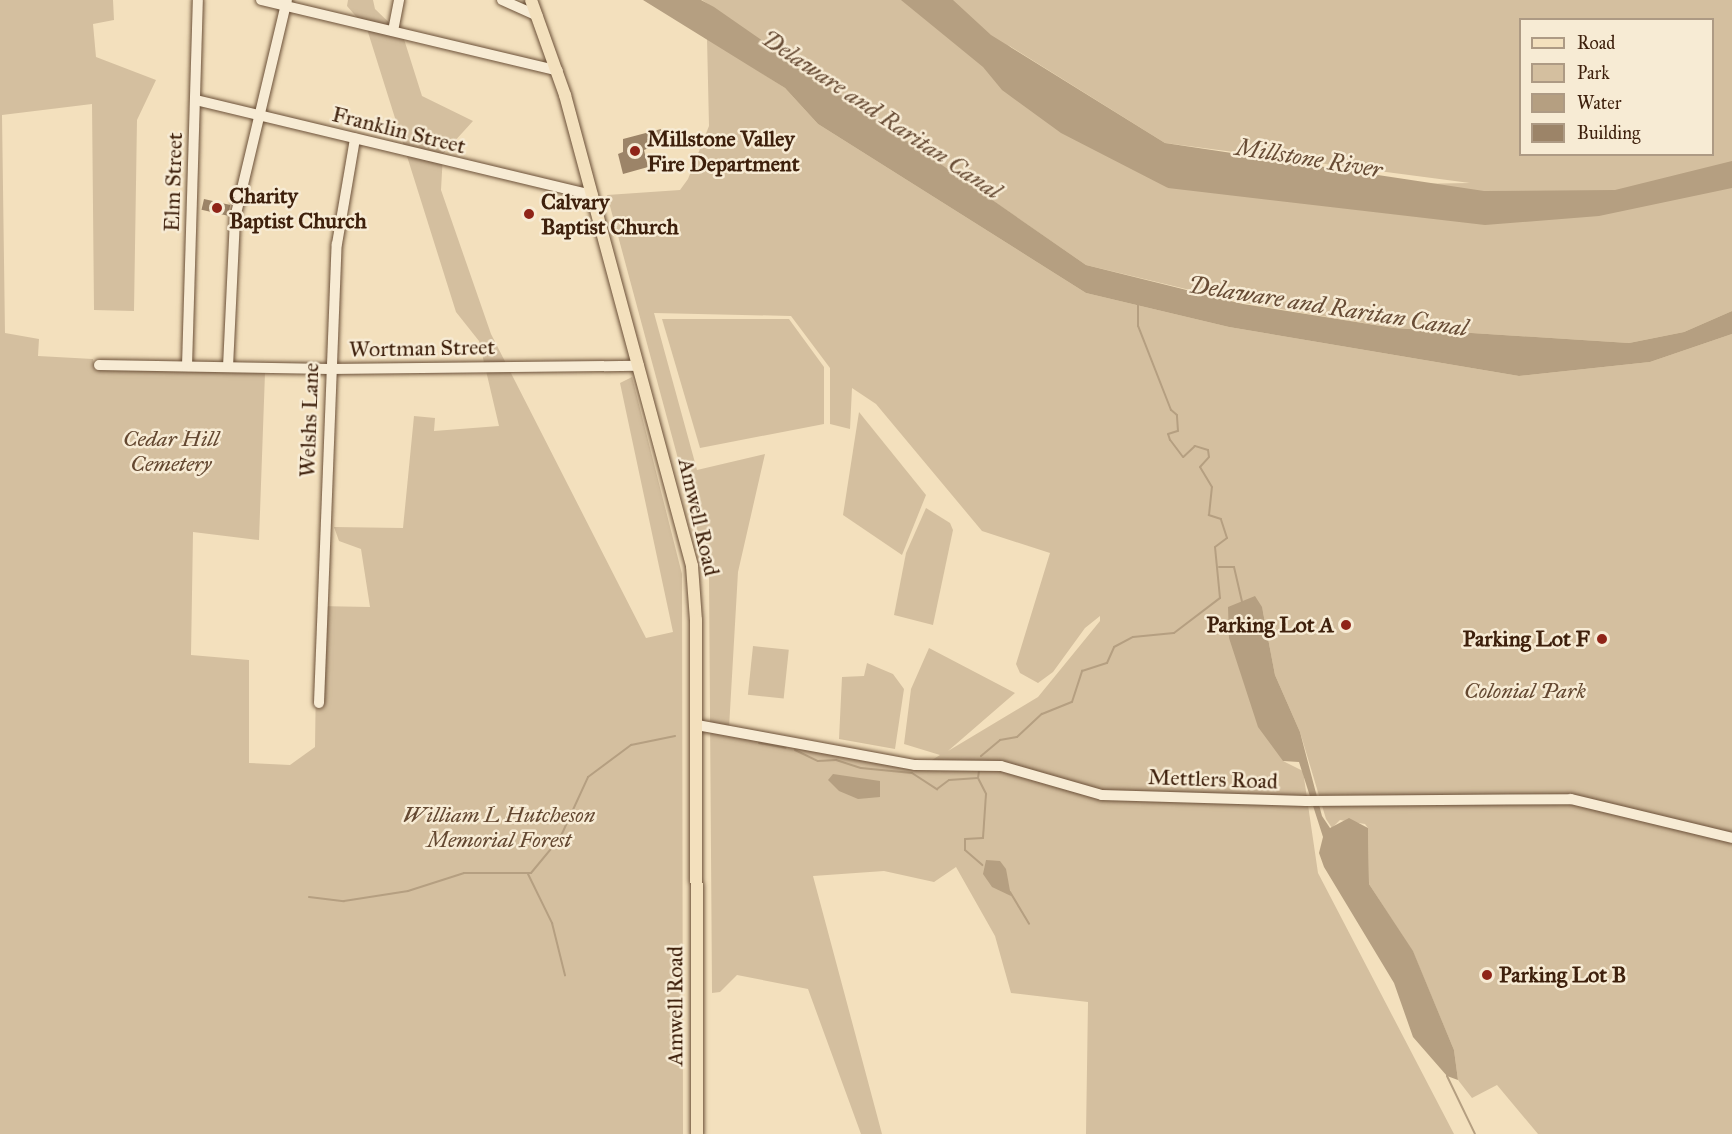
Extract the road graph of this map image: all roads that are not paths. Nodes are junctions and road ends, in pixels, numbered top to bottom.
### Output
1 (198, 0) edge
2 (261, 0) edge
3 (399, 0) edge
4 (502, 0) edge
5 (531, 0) edge
6 (286, 3) edge
7 (538, 16) junction
8 (393, 31) junction
9 (558, 71) junction
10 (196, 100) junction
11 (259, 116) junction
12 (356, 139) junction
13 (593, 195) junction
14 (99, 365) dead end
15 (187, 366) junction
16 (639, 366) junction
17 (228, 367) junction
18 (330, 369) junction
19 (319, 703) dead end
20 (697, 724) junction
21 (1732, 838) edge
22 (697, 1134) edge

1 - 10 street, Elm Street
2 - 6 street
3 - 8 street
4 - 7 street
5 - 7 main road, Amwell Road
6 - 8 street
6 - 11 street
7 - 9 main road, Amwell Road
8 - 9 street
9 - 13 main road, Amwell Road
10 - 11 street, Franklin Street
10 - 15 street, Elm Street
11 - 12 street, Franklin Street
11 - 17 street
12 - 13 street, Franklin Street
12 - 18 street, Welshs Lane
13 - 16 main road, Amwell Road
14 - 15 street, Wortman Street
15 - 17 street, Wortman Street
16 - 18 street, Wortman Street
16 - 20 main road, Amwell Road
17 - 18 street, Wortman Street
18 - 19 street, Welshs Lane
20 - 21 street, Mettlers Road
20 - 22 main road, Amwell Road

